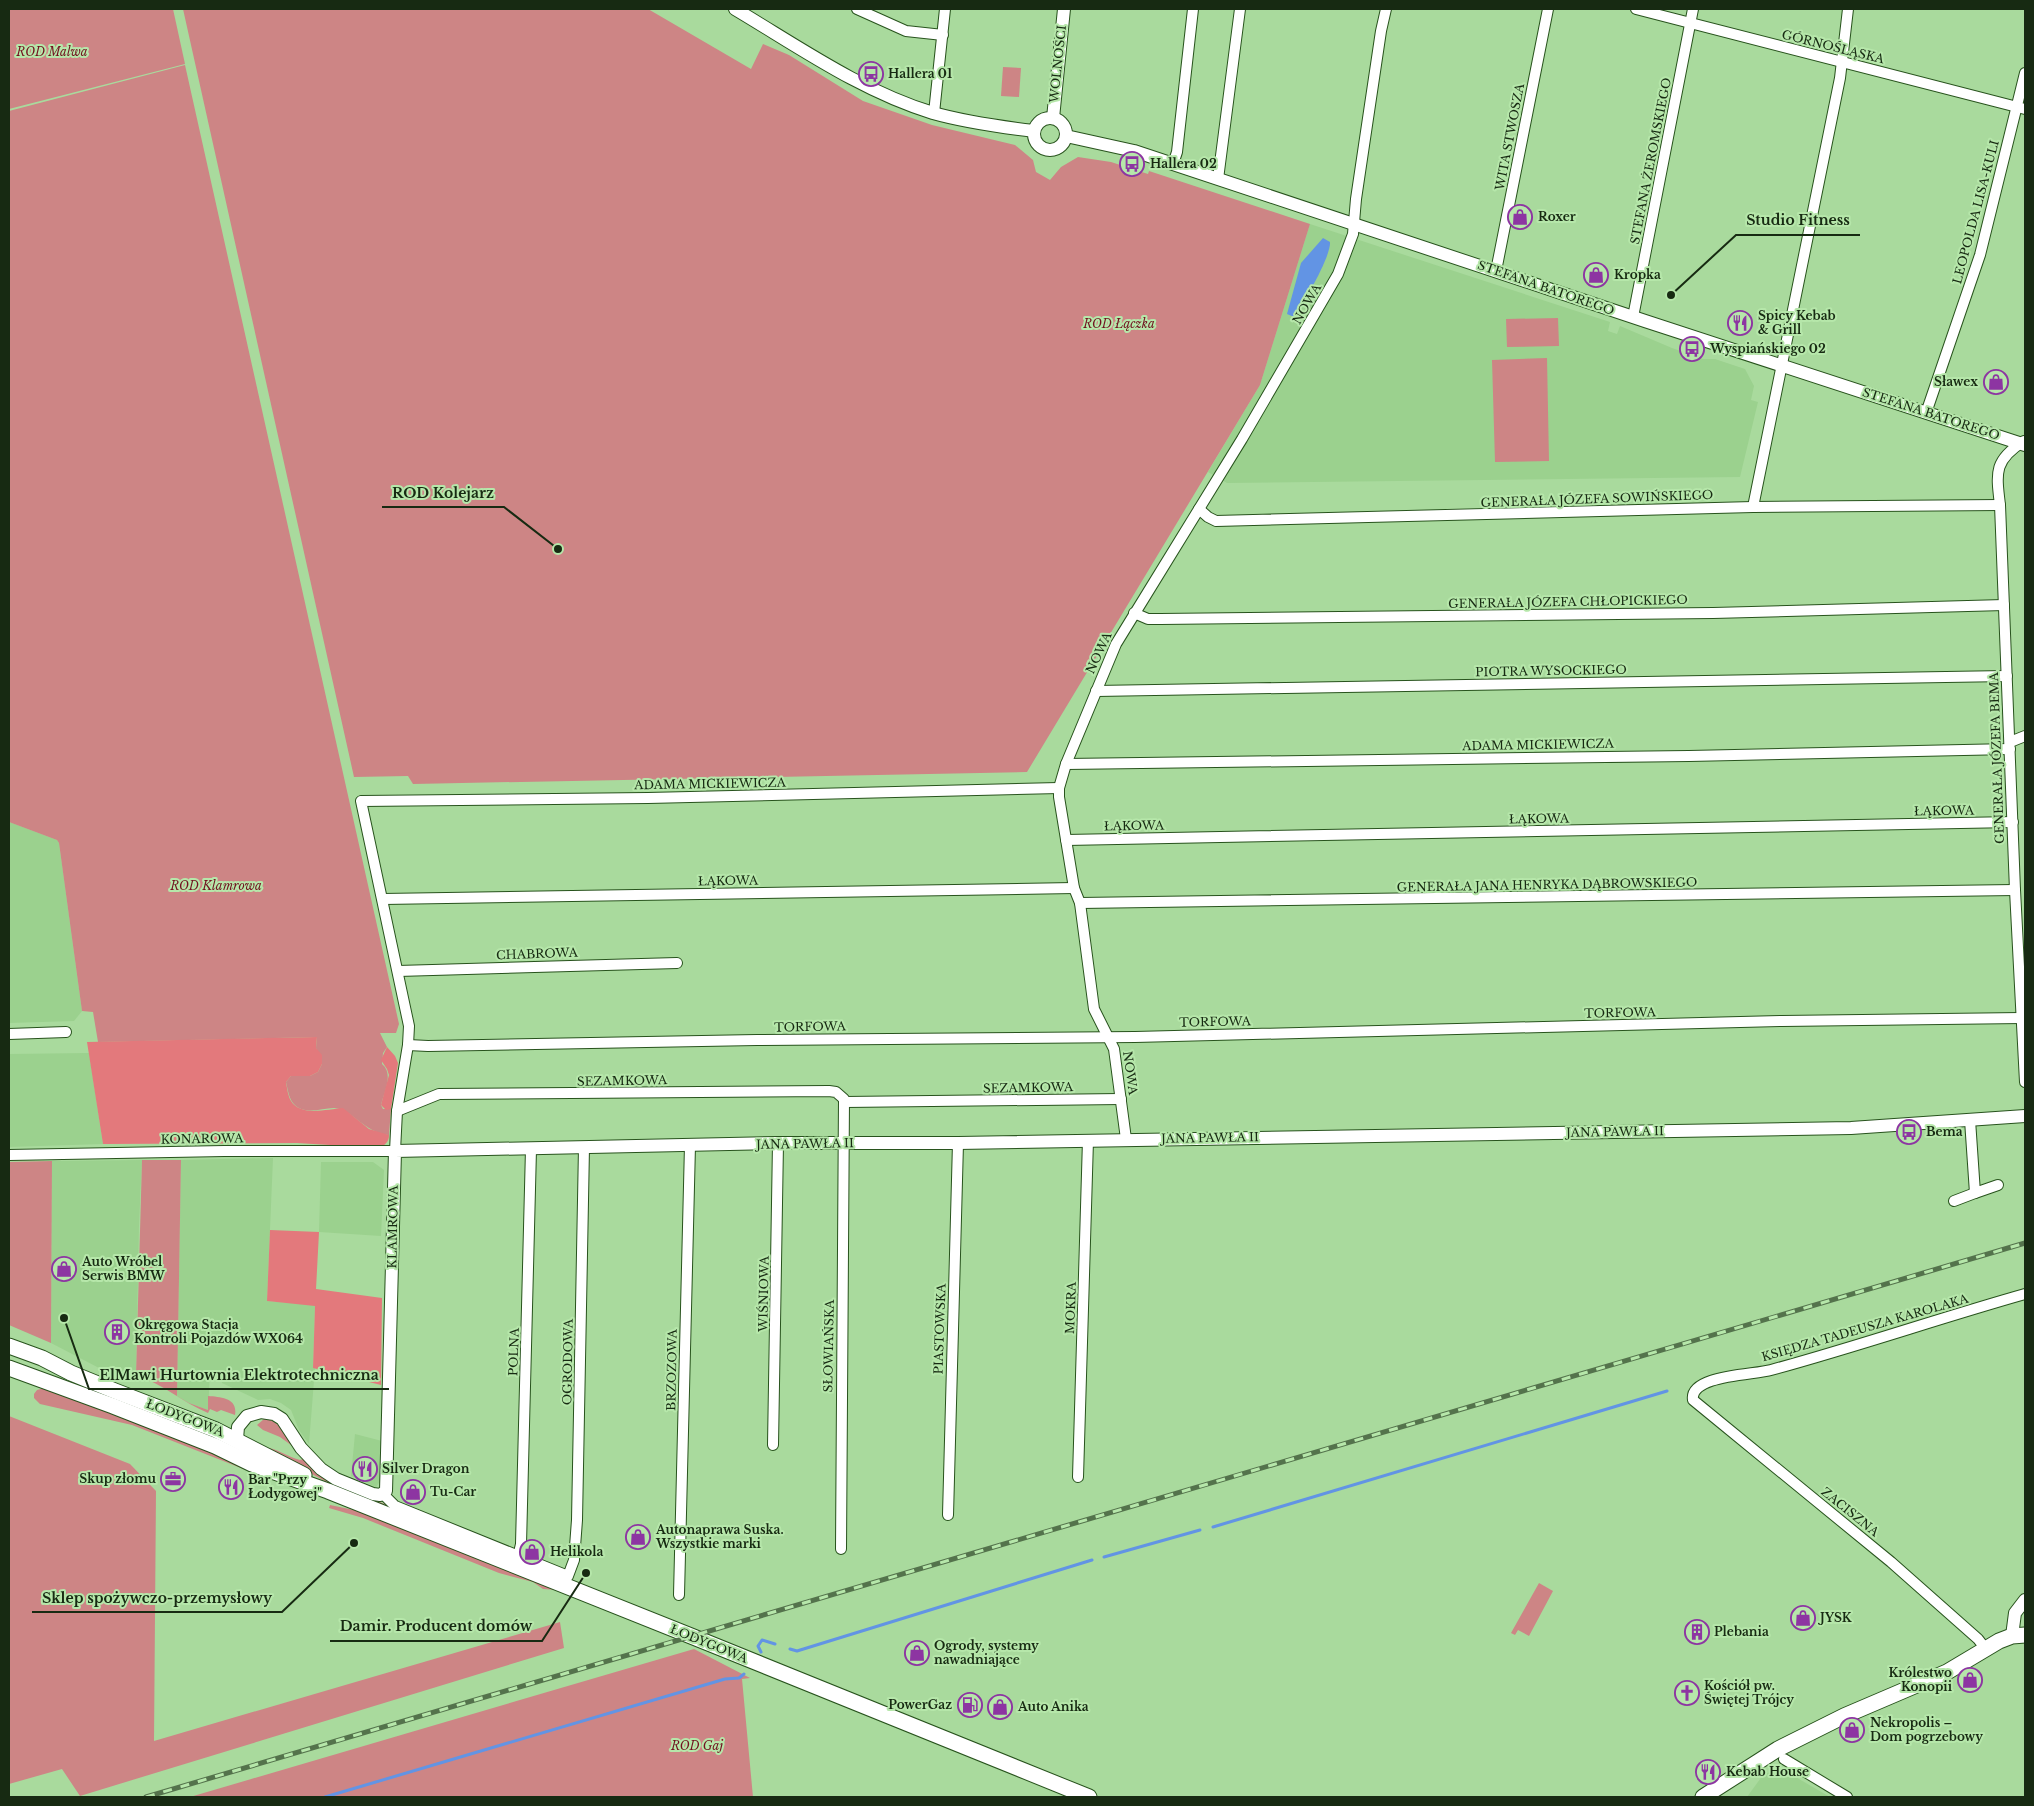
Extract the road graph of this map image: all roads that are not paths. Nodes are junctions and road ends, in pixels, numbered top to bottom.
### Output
1 (735, 9) edge
2 (856, 9) edge
3 (945, 9) edge
4 (1064, 9) edge
5 (1193, 9) edge
6 (1240, 9) edge
7 (1386, 9) edge
8 (1548, 9) edge
9 (1636, 9) edge
10 (1693, 9) edge
11 (1848, 9) edge
12 (1692, 24) junction
13 (943, 34) junction
14 (1843, 62) junction
15 (2025, 73) edge
16 (2021, 108) edge
17 (934, 113) junction
18 (1053, 118) junction
19 (1034, 131) junction
20 (1066, 136) junction
21 (1173, 164) junction
22 (1218, 179) junction
23 (1354, 223) junction
24 (1496, 271) junction
25 (1633, 317) junction
26 (1782, 366) junction
27 (1926, 412) junction
28 (2024, 443) edge
29 (2000, 505) junction
30 (1753, 507) junction
31 (1198, 509) junction
32 (2004, 604) junction
33 (1134, 613) junction
34 (2007, 676) junction
35 (1096, 691) junction
36 (2025, 736) edge
37 (2010, 745) junction
38 (1066, 764) junction
39 (1058, 788) junction
40 (361, 801) joint
41 (2013, 822) junction
42 (1066, 840) junction
43 (1074, 888) junction
44 (2015, 890) junction
45 (383, 899) junction
46 (1080, 902) junction
47 (2022, 946) edge
48 (677, 962) dead end
49 (398, 971) junction
50 (2022, 1018) junction
51 (66, 1032) dead end
52 (9, 1034) edge
53 (1108, 1036) junction
54 (408, 1044) junction
55 (2025, 1082) edge
56 (1121, 1099) junction
57 (845, 1102) junction
58 (397, 1111) junction
59 (2025, 1116) edge
60 (1970, 1120) junction
61 (1126, 1139) junction
62 (1088, 1140) junction
63 (778, 1143) junction
64 (845, 1143) junction
65 (958, 1143) junction
66 (690, 1145) junction
67 (584, 1148) junction
68 (531, 1149) junction
69 (394, 1152) junction
70 (9, 1155) edge
71 (1998, 1186) dead end
72 (1975, 1193) junction
73 (1954, 1201) dead end
74 (2025, 1294) edge
75 (9, 1346) edge
76 (9, 1368) edge
77 (1693, 1400) joint
78 (237, 1440) junction
79 (773, 1445) dead end
80 (228, 1452) junction
81 (1078, 1477) dead end
82 (328, 1492) junction
83 (383, 1494) junction
84 (948, 1515) dead end
85 (841, 1550) dead end
86 (518, 1556) junction
87 (679, 1595) dead end
88 (2025, 1600) edge
89 (2019, 1636) edge
90 (1986, 1648) junction
91 (1784, 1759) dead end
92 (1089, 1797) edge
93 (1704, 1797) edge
94 (1847, 1797) edge

1 - 17 street
2 - 13 street
3 - 13 street
4 - 18 street, WOLNOŚCI
5 - 21 street
6 - 22 street
7 - 23 street, NOWA
8 - 24 street, WITA STWOSZA
9 - 12 street, GÓRNOŚLĄSKA
10 - 12 street, STEFANA ŻEROMSKIEGO
11 - 14 street
12 - 14 street, GÓRNOŚLĄSKA
12 - 25 street, STEFANA ŻEROMSKIEGO
13 - 17 street
14 - 16 street, GÓRNOŚLĄSKA
14 - 26 street
15 - 16 street, LEOPOLDA LISA-KULI
16 - 27 street, LEOPOLDA LISA-KULI
17 - 19 street
18 - 19 street
18 - 20 street
19 - 20 street
20 - 21 street, STEFANA BATOREGO
21 - 22 street, STEFANA BATOREGO
22 - 23 street, STEFANA BATOREGO
23 - 24 street, STEFANA BATOREGO
23 - 31 street, NOWA
24 - 25 street, STEFANA BATOREGO
25 - 26 street, STEFANA BATOREGO
26 - 27 street, STEFANA BATOREGO
26 - 30 street
27 - 28 street, STEFANA BATOREGO
28 - 29 street, GENERAŁA JÓZEFA BEMA
29 - 30 street, GENERAŁA JÓZEFA SOWIŃSKIEGO
29 - 32 street, GENERAŁA JÓZEFA BEMA
30 - 31 street, GENERAŁA JÓZEFA SOWIŃSKIEGO
31 - 33 street, NOWA
32 - 33 street, GENERAŁA JÓZEFA CHŁOPICKIEGO
32 - 34 street, GENERAŁA JÓZEFA BEMA
33 - 35 street, NOWA
34 - 35 street, PIOTRA WYSOCKIEGO
34 - 37 street, GENERAŁA JÓZEFA BEMA
35 - 38 street, NOWA
36 - 37 street, ADAMA MICKIEWICZA
37 - 38 street, ADAMA MICKIEWICZA
37 - 41 street, GENERAŁA JÓZEFA BEMA
38 - 39 street, NOWA
39 - 40 street, ADAMA MICKIEWICZA
39 - 42 street, NOWA
40 - 45 street, KLAMROWA
41 - 42 street, ŁĄKOWA
41 - 44 street, GENERAŁA JÓZEFA BEMA
42 - 43 street, NOWA
43 - 45 street, ŁĄKOWA
43 - 46 street, NOWA
44 - 46 street, GENERAŁA JANA HENRYKA DĄBROWSKIEGO
44 - 47 street, GENERAŁA JÓZEFA BEMA
45 - 49 street, KLAMROWA
46 - 53 street, NOWA
47 - 50 street, GENERAŁA JÓZEFA BEMA
48 - 49 street, CHABROWA
49 - 54 street, KLAMROWA
50 - 53 street, TORFOWA
50 - 55 street, GENERAŁA JÓZEFA BEMA
51 - 52 street
53 - 54 street, TORFOWA
53 - 56 street, NOWA
54 - 58 street, KLAMROWA
56 - 57 street, SEZAMKOWA
56 - 61 street, NOWA
57 - 58 street, SEZAMKOWA
57 - 64 street
58 - 69 street, KLAMROWA
59 - 60 street, JANA PAWŁA II
60 - 61 street, JANA PAWŁA II
60 - 72 street
61 - 62 street, JANA PAWŁA II
62 - 65 street, JANA PAWŁA II
62 - 81 street, MOKRA
63 - 64 street, JANA PAWŁA II
63 - 66 street, JANA PAWŁA II
63 - 79 street, WIŚNIOWA
64 - 65 street, JANA PAWŁA II
64 - 85 street, SŁOWIAŃSKA
65 - 84 street, PIASTOWSKA
66 - 67 street, JANA PAWŁA II
66 - 87 street, BRZOZOWA
67 - 68 street, JANA PAWŁA II
67 - 86 street, OGRODOWA
68 - 69 street, JANA PAWŁA II
68 - 86 street, POLNA
69 - 70 street, KONAROWA
69 - 83 street, KLAMROWA
71 - 72 street
72 - 73 street
74 - 77 street, KSIĘDZA TADEUSZA KAROLAKA
75 - 78 main road, ŁODYGOWA
76 - 80 main road, ŁODYGOWA
77 - 90 street, ZACISZNA
78 - 80 street
78 - 82 main road, ŁODYGOWA
78 - 83 street
80 - 82 main road, ŁODYGOWA
82 - 92 main road, ŁODYGOWA
83 - 86 street
88 - 89 street
89 - 90 main road
90 - 93 main road
91 - 94 street

